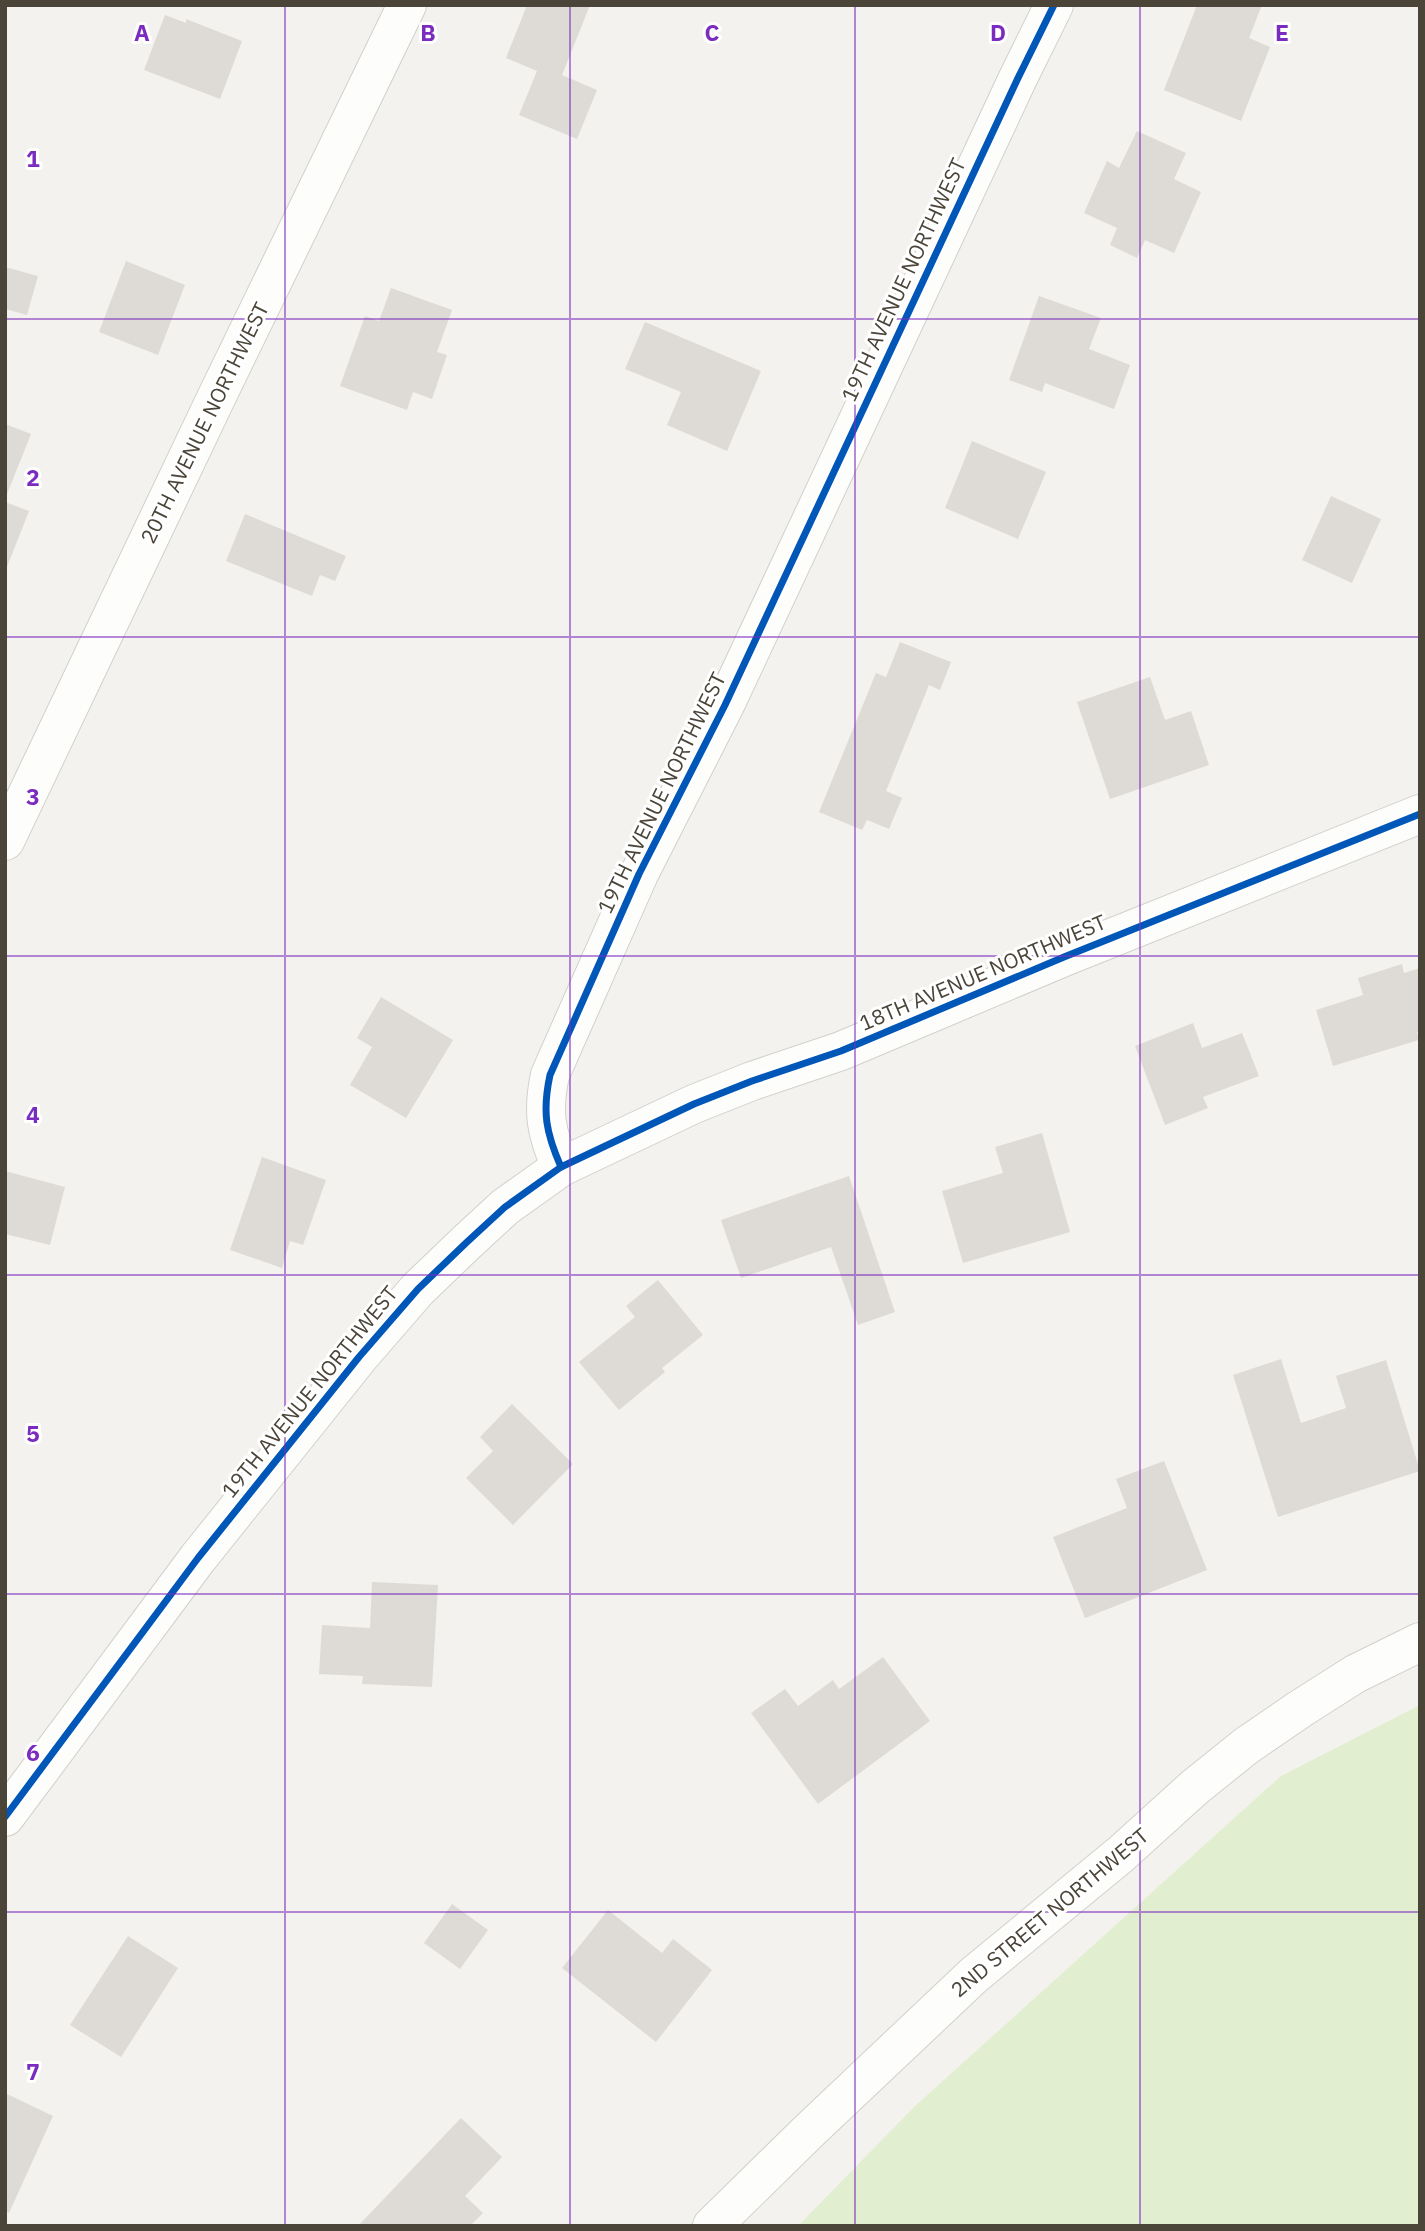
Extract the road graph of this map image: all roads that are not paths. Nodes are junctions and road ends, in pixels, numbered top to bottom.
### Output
1 (407, 5) edge
2 (1054, 5) edge
3 (1420, 814) edge
4 (5, 841) edge
5 (561, 1167) junction
6 (1420, 1642) edge
7 (5, 1817) edge
8 (712, 2226) edge

1 - 4 street, 20TH AVENUE NORTHWEST
2 - 5 street, 19TH AVENUE NORTHWEST
3 - 5 street, 18TH AVENUE NORTHWEST
5 - 7 street, 19TH AVENUE NORTHWEST
6 - 8 street, 2ND STREET NORTHWEST

